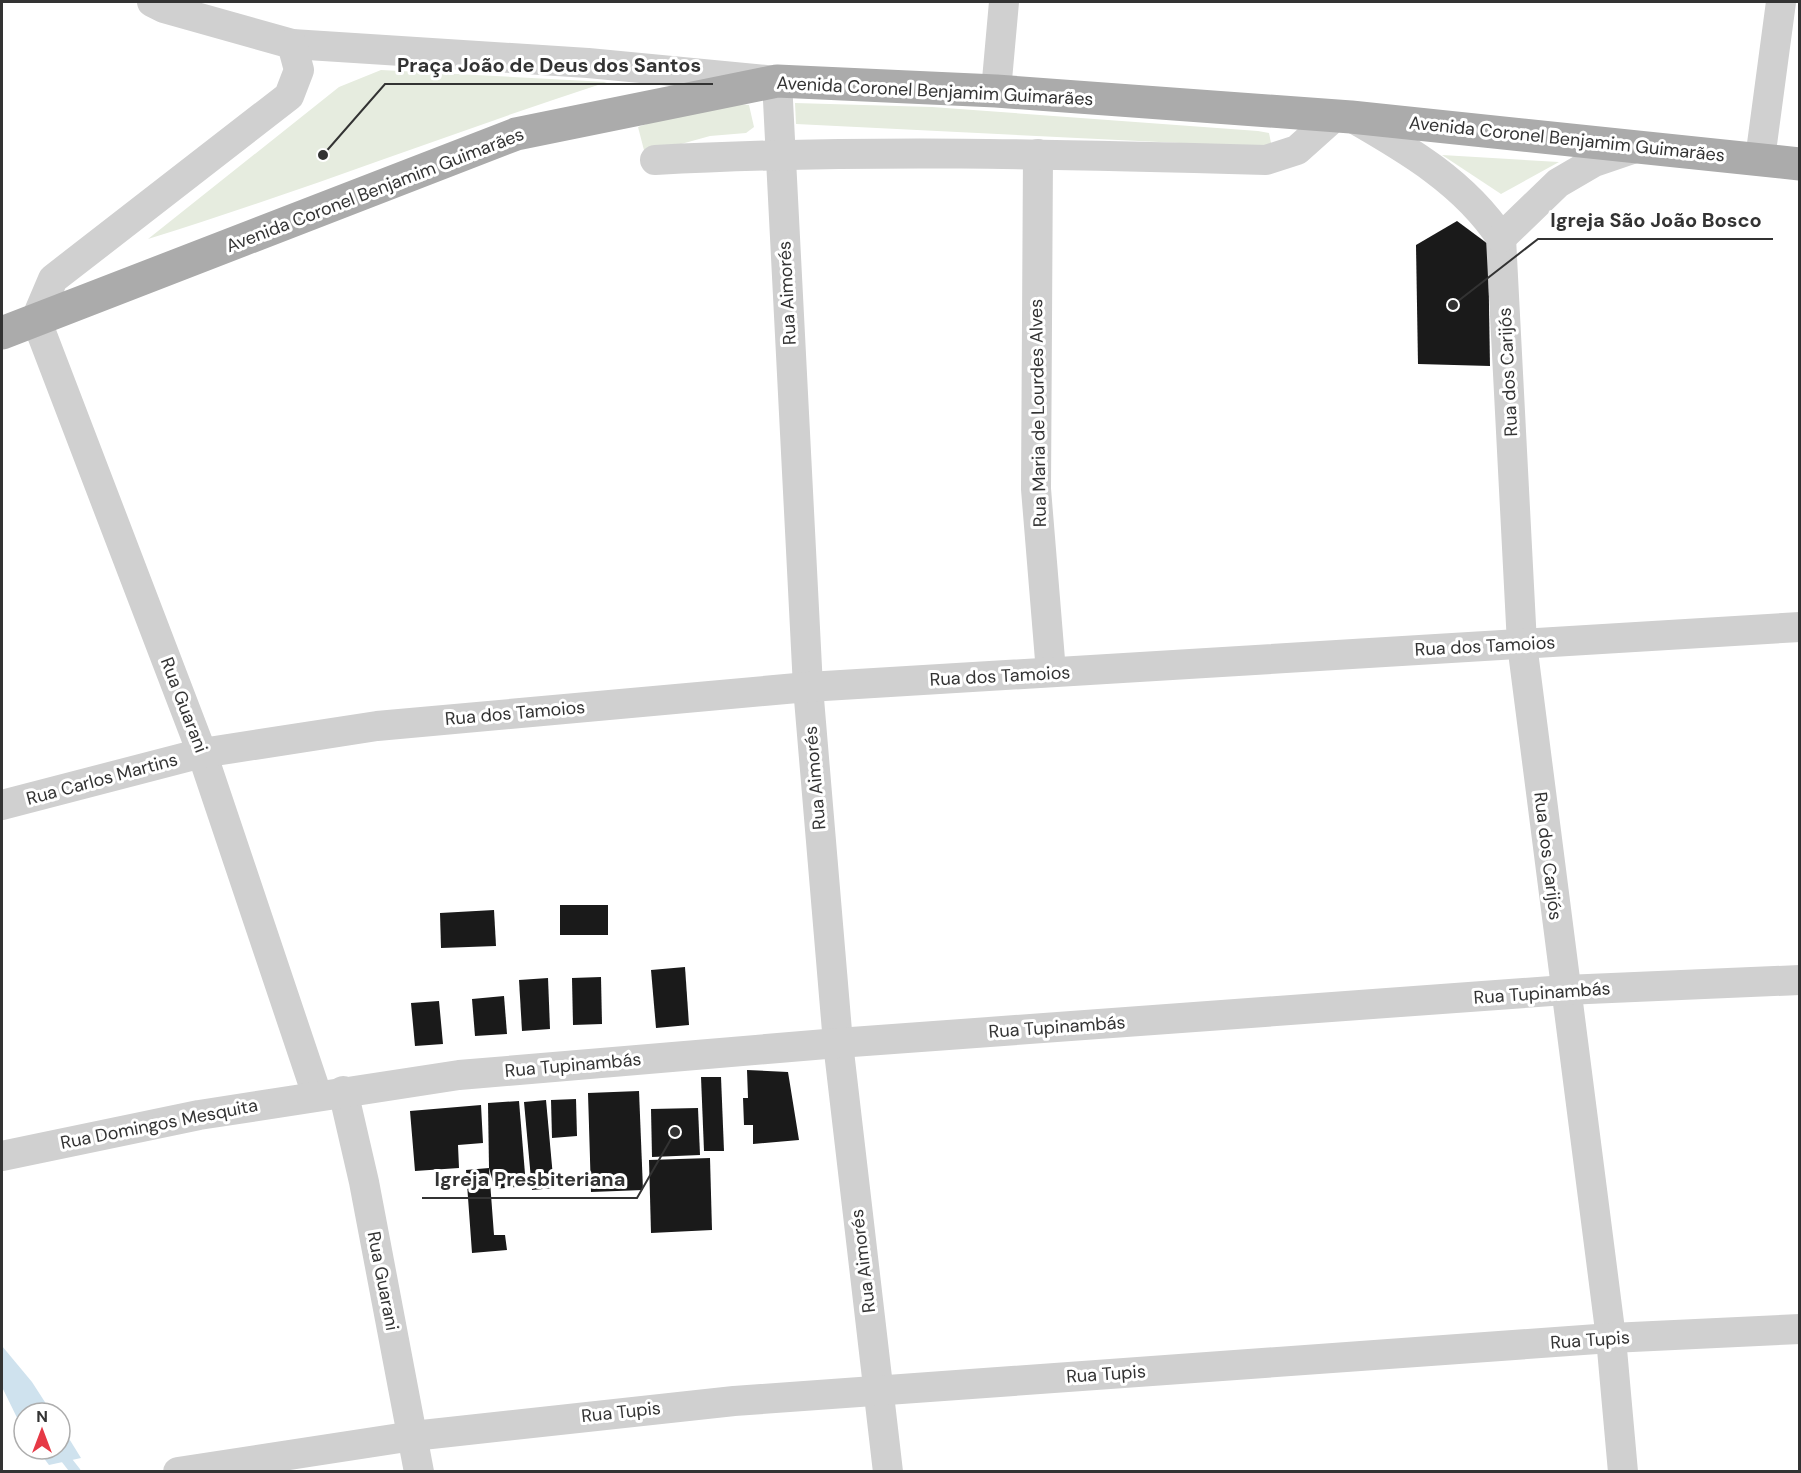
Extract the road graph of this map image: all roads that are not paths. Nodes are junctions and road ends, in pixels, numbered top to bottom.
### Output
1 (152, 2) edge
2 (1004, 2) edge
3 (1781, 2) edge
4 (292, 44) junction
5 (777, 81) junction
6 (996, 91) junction
7 (1343, 117) junction
8 (1638, 147) junction
9 (780, 153) junction
10 (1038, 154) junction
11 (1760, 159) junction
12 (655, 160) dead end
13 (1800, 164) edge
14 (1500, 238) junction
15 (36, 320) junction
16 (2, 333) edge
17 (1800, 627) edge
18 (1522, 644) junction
19 (1050, 672) junction
20 (808, 687) junction
21 (202, 753) junction
22 (2, 805) edge
23 (1800, 980) edge
24 (1564, 990) junction
25 (838, 1043) junction
26 (330, 1093) junction
27 (2, 1156) edge
28 (1800, 1329) edge
29 (1611, 1338) junction
30 (878, 1391) junction
31 (413, 1436) junction
32 (178, 1472) edge
33 (419, 1472) edge
34 (888, 1472) edge
35 (1623, 1472) edge

1 - 4 street
2 - 6 street
3 - 11 street
4 - 5 street
4 - 15 street
5 - 6 main road, Avenida Coronel Benjamim Guimarães
5 - 9 street, Rua Aimorés
5 - 15 main road, Avenida Coronel Benjamim Guimarães
6 - 7 main road, Avenida Coronel Benjamim Guimarães
7 - 8 main road, Avenida Coronel Benjamim Guimarães
7 - 10 street
7 - 14 street, Rua dos Carijós
8 - 11 main road, Avenida Coronel Benjamim Guimarães
8 - 14 street
9 - 10 street
9 - 12 street
9 - 20 street, Rua Aimorés
10 - 19 street, Rua Maria de Lourdes Alves
11 - 13 main road, Avenida Coronel Benjamim Guimarães
14 - 18 street, Rua dos Carijós
15 - 16 main road, Avenida Coronel Benjamim Guimarães
15 - 21 street, Rua Guarani
17 - 18 street, Rua dos Tamoios
18 - 19 street, Rua dos Tamoios
18 - 24 street, Rua dos Carijós
19 - 20 street, Rua dos Tamoios
20 - 21 street, Rua dos Tamoios
20 - 25 street, Rua Aimorés
21 - 22 street, Rua Carlos Martins
21 - 26 street, Rua Guarani
23 - 24 street, Rua Tupinambás
24 - 25 street, Rua Tupinambás
24 - 29 street, Rua dos Carijós
25 - 26 street, Rua Tupinambás
25 - 30 street, Rua Aimorés
26 - 27 street, Rua Domingos Mesquita
26 - 31 street, Rua Guarani
28 - 29 street, Rua Tupis
29 - 30 street, Rua Tupis
29 - 35 street, Rua dos Carijós
30 - 31 street, Rua Tupis
30 - 34 street, Rua Aimorés
31 - 32 street, Rua Tupis
31 - 33 street, Rua Guarani

